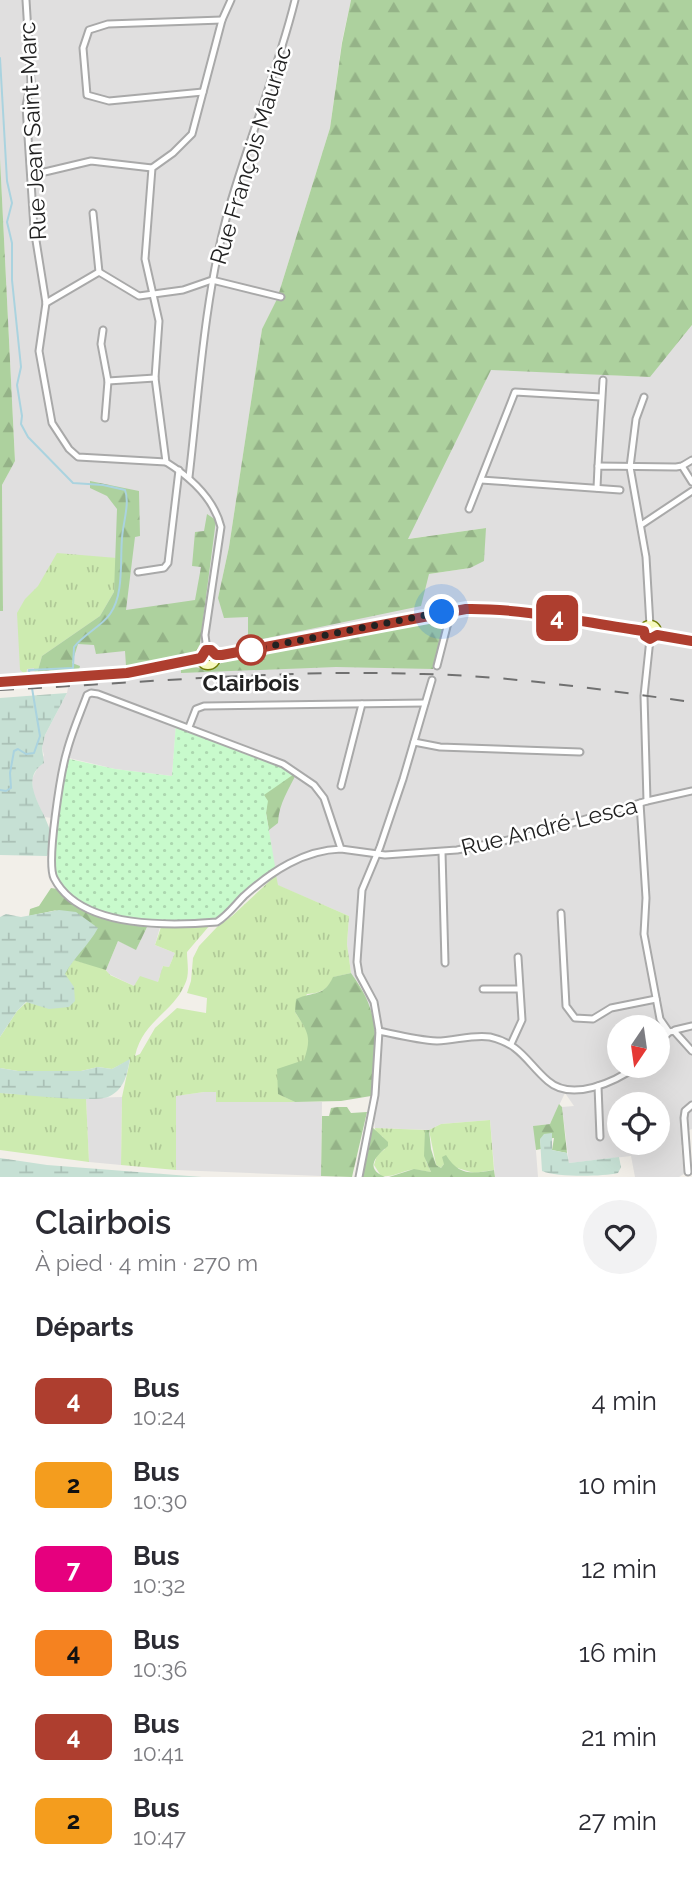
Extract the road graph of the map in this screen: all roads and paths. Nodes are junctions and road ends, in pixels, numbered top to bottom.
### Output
1 (26, 0) edge
2 (230, 0) edge
3 (295, 0) edge
4 (222, 20) junction
5 (203, 92) junction
6 (152, 168) junction
7 (32, 175) junction
8 (93, 213) dead end
9 (99, 272) junction
10 (212, 280) junction
11 (153, 294) junction
12 (281, 297) dead end
13 (46, 303) junction
14 (103, 330) dead end
15 (155, 378) junction
16 (603, 380) dead end
17 (108, 382) junction
18 (601, 397) junction
19 (644, 397) dead end
20 (105, 418) dead end
21 (692, 460) edge
22 (166, 462) junction
23 (598, 466) junction
24 (630, 467) junction
25 (682, 467) junction
26 (179, 470) junction
27 (189, 477) junction
28 (481, 480) junction
29 (692, 482) edge
30 (597, 488) junction
31 (620, 490) dead end
32 (692, 491) edge
33 (470, 509) dead end
34 (641, 525) junction
35 (138, 572) dead end
36 (452, 611) junction
37 (652, 632) junction
38 (692, 639) edge
39 (207, 650) junction
40 (216, 655) junction
41 (201, 658) junction
42 (437, 666) dead end
43 (432, 680) dead end
44 (0, 682) edge
45 (425, 703) junction
46 (362, 704) junction
47 (189, 727) junction
48 (414, 742) junction
49 (580, 752) dead end
50 (341, 786) dead end
51 (692, 791) edge
52 (644, 802) junction
53 (341, 849) junction
54 (442, 852) junction
55 (376, 855) junction
56 (561, 913) dead end
57 (518, 957) dead end
58 (444, 963) dead end
59 (483, 989) dead end
60 (519, 989) junction
61 (656, 999) junction
62 (692, 1026) edge
63 (379, 1031) junction
64 (671, 1031) junction
65 (511, 1044) junction
66 (692, 1051) edge
67 (615, 1078) edge
68 (598, 1086) junction
69 (692, 1105) edge
70 (600, 1137) dead end
71 (688, 1172) dead end
72 (359, 1177) edge

1 - 7 street, Rue Jean Saint-Marc
2 - 4 street
3 - 10 street, Rue François Mauriac
4 - 5 street
4 - 5 street
5 - 6 street
6 - 7 street
6 - 11 street
7 - 13 street, Rue Jean Saint-Marc
8 - 9 street
9 - 11 street
9 - 13 street
10 - 11 street
10 - 12 street
10 - 27 street, Rue François Mauriac
11 - 15 street
13 - 22 street, Rue Jean Saint-Marc
14 - 17 street
15 - 17 street
15 - 22 street
16 - 18 street
17 - 20 street
18 - 23 street
18 - 28 street
19 - 24 street
21 - 25 street
22 - 26 street
23 - 24 street
23 - 30 street
24 - 25 street
24 - 34 street
25 - 29 street
26 - 27 street
26 - 35 street
27 - 39 street
28 - 30 street
28 - 33 street
30 - 31 street
32 - 34 street
34 - 37 street
36 - 37 main road
36 - 40 main road
36 - 42 street
37 - 38 main road
37 - 52 street
39 - 40 main road
39 - 41 main road
40 - 41 main road
41 - 44 main road
43 - 45 street
45 - 46 street
45 - 48 street
46 - 47 street
46 - 50 street
47 - 53 street
47 - 53 street, Rue André Lesca
48 - 49 street
48 - 55 street
51 - 52 street, Rue André Lesca
52 - 54 street, Rue André Lesca
52 - 61 street
53 - 55 street, Rue André Lesca
54 - 55 street, Rue André Lesca
54 - 58 street
55 - 63 street
56 - 61 street
57 - 60 street
59 - 60 street
60 - 65 street
61 - 64 street
62 - 64 street
63 - 65 street
63 - 72 street
64 - 66 street
65 - 68 street
67 - 68 street
68 - 70 street
69 - 71 street

